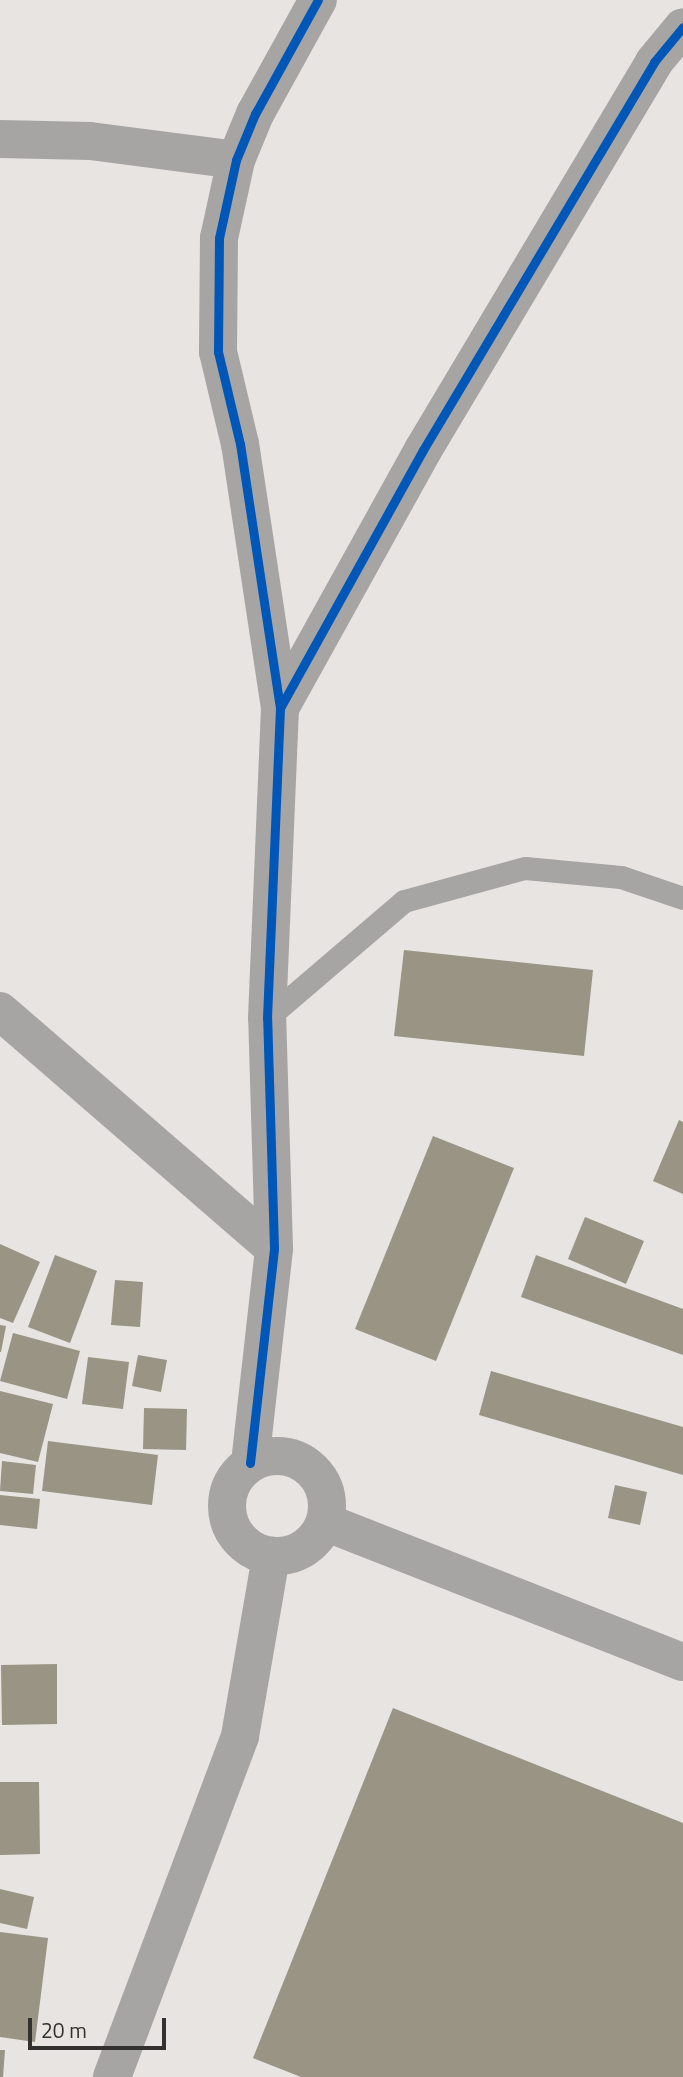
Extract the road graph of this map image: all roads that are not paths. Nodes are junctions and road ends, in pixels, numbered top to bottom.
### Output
1 (318, 0) edge
2 (683, 26) edge
3 (0, 139) edge
4 (236, 160) junction
5 (280, 708) junction
6 (683, 898) edge
7 (0, 1011) edge
8 (267, 1018) junction
9 (274, 1248) junction
10 (250, 1463) junction
11 (325, 1522) junction
12 (271, 1556) junction
13 (683, 1662) edge
14 (112, 2077) edge

1 - 4 street
2 - 5 street
3 - 4 street
4 - 5 street
5 - 8 street
6 - 8 lane
7 - 9 street
8 - 9 street
9 - 10 street
10 - 11 street
10 - 12 street
11 - 12 street
11 - 13 street
12 - 14 street

